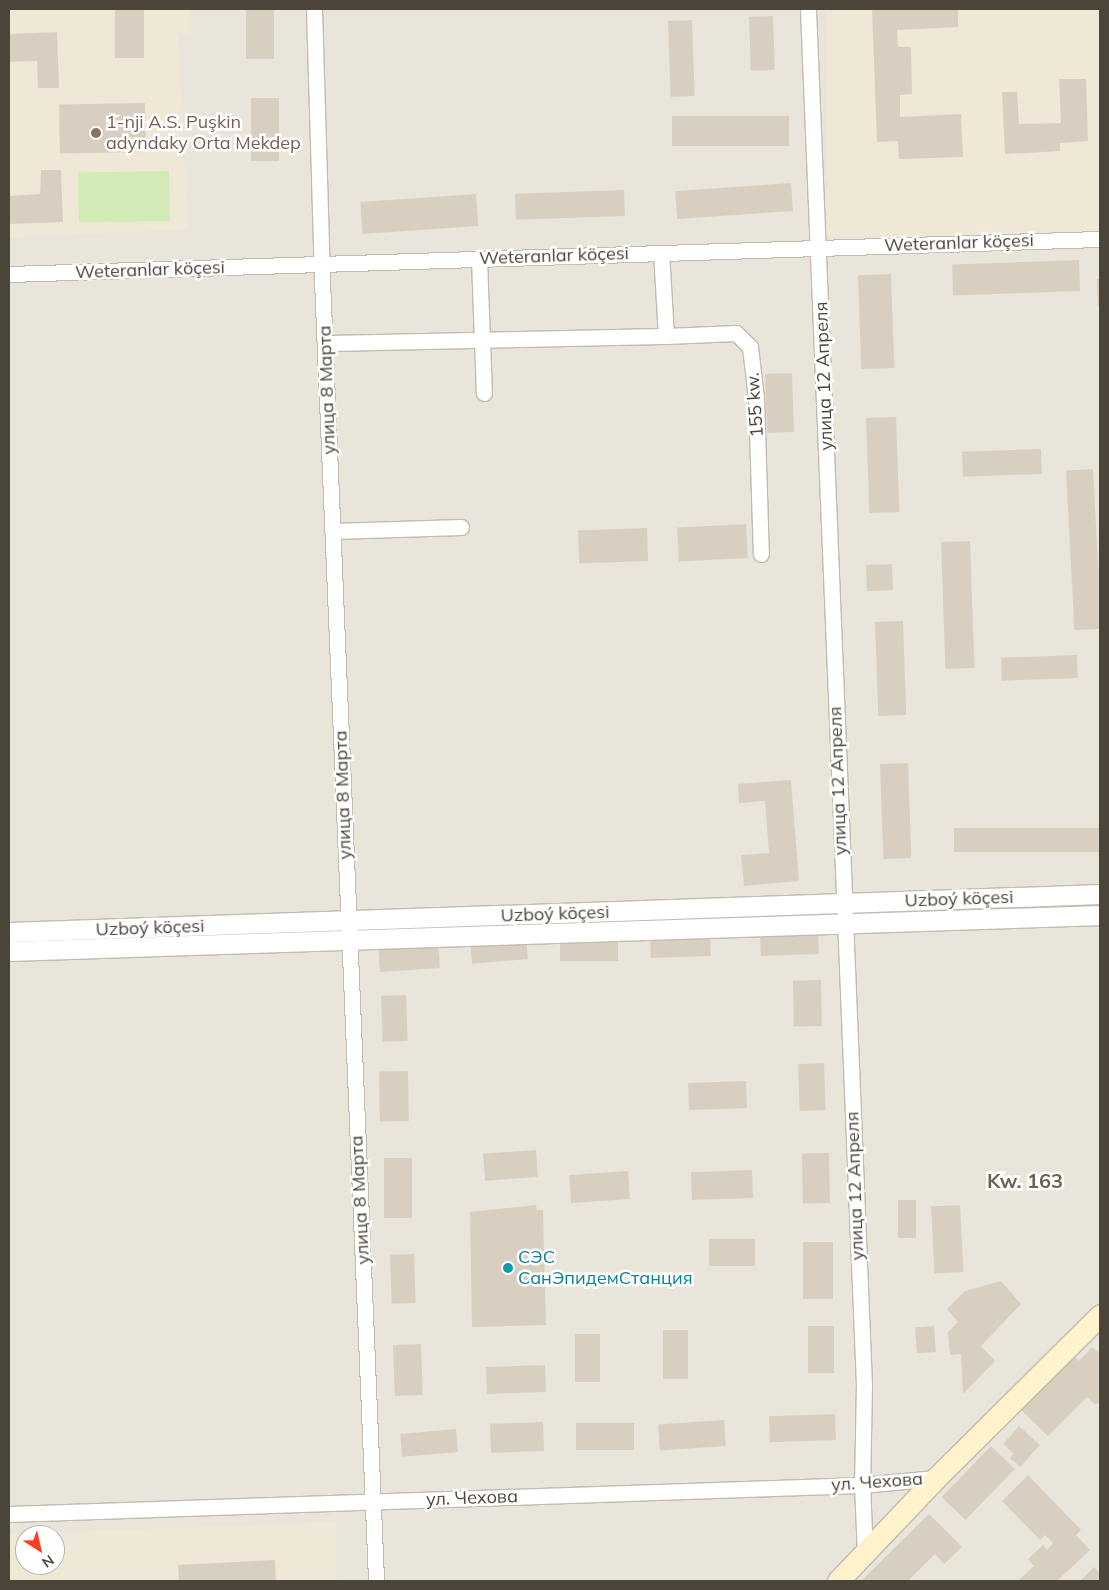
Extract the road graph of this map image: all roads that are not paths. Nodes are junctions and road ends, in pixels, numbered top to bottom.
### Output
1 (314, 9) edge
2 (808, 9) edge
3 (1100, 239) edge
4 (819, 248) junction
5 (661, 253) junction
6 (479, 259) junction
7 (324, 264) junction
8 (9, 274) edge
9 (666, 336) junction
10 (482, 340) junction
11 (325, 343) junction
12 (484, 393) dead end
13 (461, 527) dead end
14 (332, 531) junction
15 (761, 554) dead end
16 (1100, 894) edge
17 (842, 904) junction
18 (1100, 914) edge
19 (844, 924) junction
20 (348, 929) junction
21 (9, 932) edge
22 (9, 951) edge
23 (1100, 1315) edge
24 (936, 1478) junction
25 (862, 1485) junction
26 (374, 1501) junction
27 (9, 1514) edge
28 (865, 1554) junction
29 (376, 1581) edge
30 (838, 1581) edge

1 - 7 street, улица 8 Марта
2 - 4 street, улица 12 Апреля
3 - 4 street, Weteranlar köçesi
4 - 5 street, Weteranlar köçesi
4 - 17 street, улица 12 Апреля
5 - 6 street, Weteranlar köçesi
5 - 9 street
6 - 7 street, Weteranlar köçesi
6 - 10 street
7 - 8 street, Weteranlar köçesi
7 - 11 street, улица 8 Марта
9 - 10 street, 155 kw.
9 - 15 street, 155 kw.
10 - 11 street, 155 kw.
10 - 12 street
11 - 14 street, улица 8 Марта
13 - 14 street
14 - 20 street, улица 8 Марта
16 - 17 street, Uzboý köçesi
17 - 19 street, улица 12 Апреля
17 - 20 street, Uzboý köçesi
18 - 19 street, Uzboý köçesi
19 - 20 street, Uzboý köçesi
19 - 25 street, улица 12 Апреля
20 - 21 street, Uzboý köçesi
20 - 22 street, Uzboý köçesi
20 - 26 street, улица 8 Марта
23 - 24 main road
24 - 25 street, ул. Чехова
24 - 28 main road
25 - 26 street, ул. Чехова
25 - 28 street, улица 12 Апреля
26 - 27 street, ул. Чехова
26 - 29 street, улица 8 Марта
28 - 30 main road

